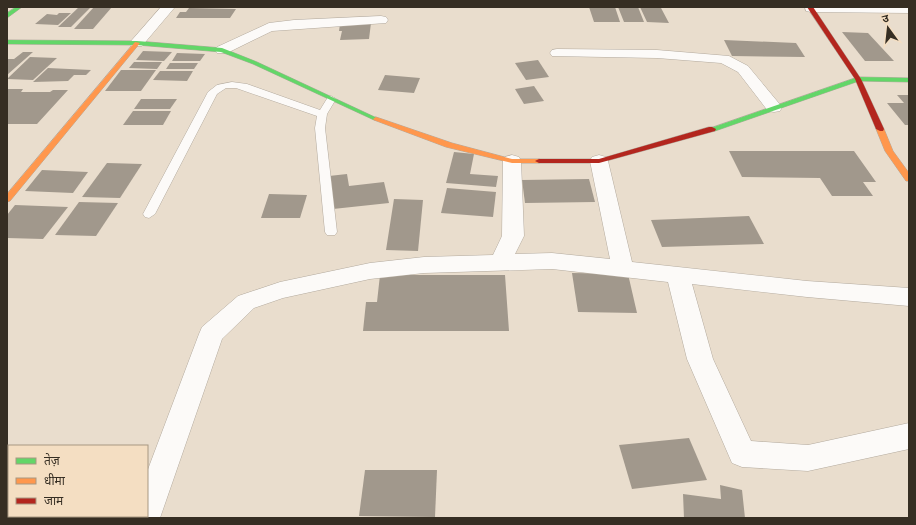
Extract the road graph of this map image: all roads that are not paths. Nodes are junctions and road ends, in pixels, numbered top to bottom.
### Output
1 (19, 7) edge
2 (168, 7) edge
3 (810, 8) edge
4 (909, 9) edge
5 (7, 16) edge
6 (380, 20) dead end
7 (7, 42) edge
8 (136, 43) junction
9 (222, 50) junction
10 (557, 53) dead end
11 (858, 79) junction
12 (909, 80) edge
13 (331, 99) junction
14 (774, 107) junction
15 (322, 114) junction
16 (512, 161) junction
17 (599, 161) junction
18 (908, 175) edge
19 (7, 199) edge
20 (149, 214) dead end
21 (331, 232) dead end
22 (501, 262) junction
23 (623, 269) junction
24 (678, 275) junction
25 (909, 297) edge
26 (909, 436) edge
27 (148, 510) edge

1 - 5 street
2 - 8 street
3 - 4 street
3 - 11 street
6 - 9 street
7 - 8 street
8 - 9 street
8 - 19 street
9 - 13 street
10 - 14 street
11 - 12 street
11 - 14 street
11 - 18 street
13 - 15 lane
13 - 16 street
14 - 17 street
15 - 20 lane
15 - 21 lane
16 - 17 street
16 - 22 street
17 - 23 street
22 - 23 street
22 - 27 street
23 - 24 street
24 - 25 street
24 - 26 street

